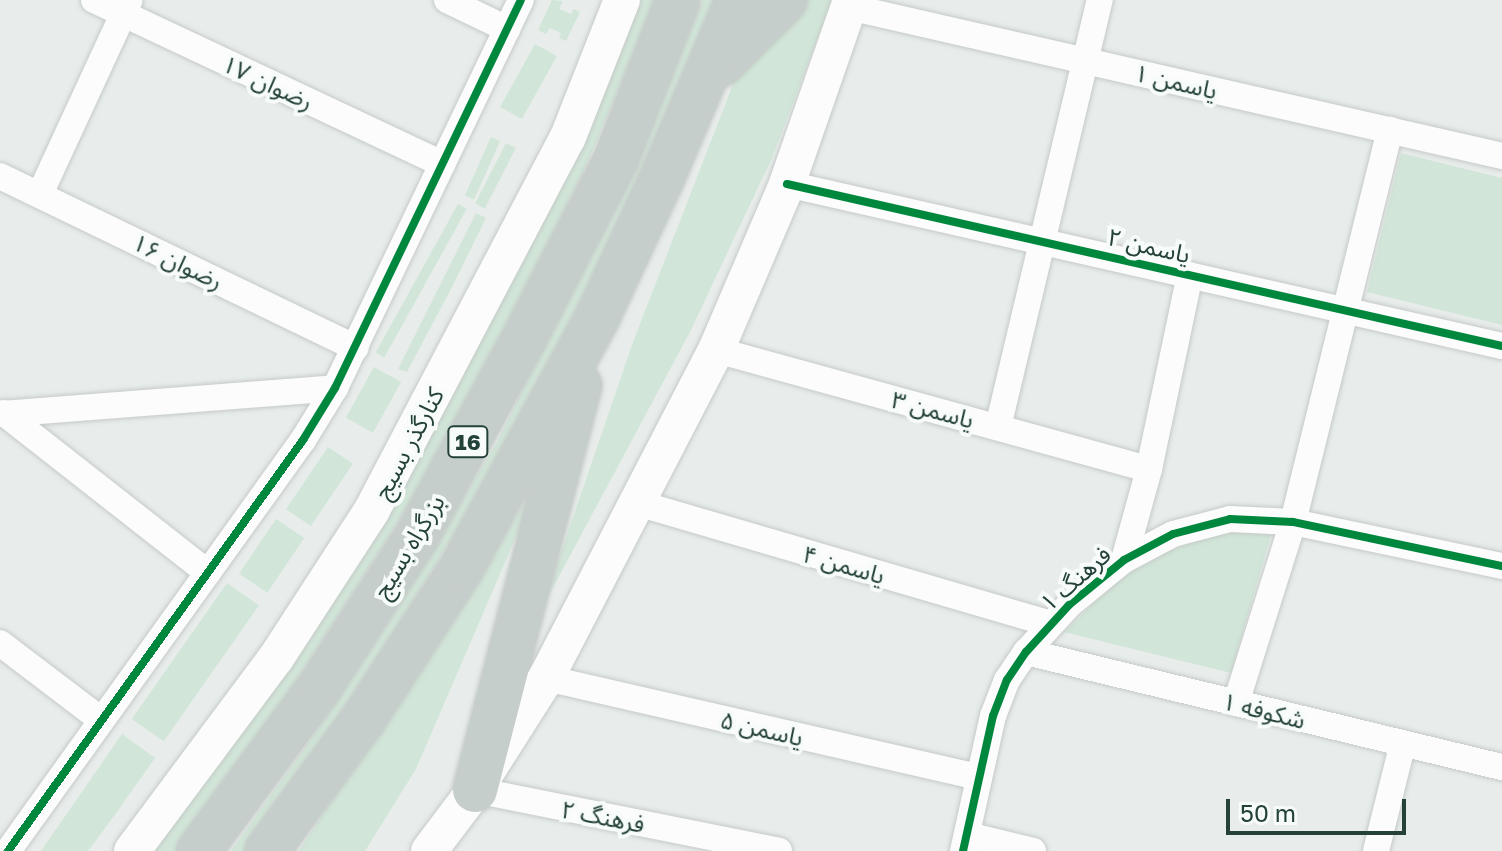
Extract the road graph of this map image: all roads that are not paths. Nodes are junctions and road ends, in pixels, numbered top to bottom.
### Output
1 (94, 0) edge
2 (447, 0) edge
3 (521, 0) edge
4 (622, 0) edge
5 (678, 0) edge
6 (738, 0) edge
7 (785, 0) edge
8 (1100, 0) edge
9 (850, 3) edge
10 (127, 7) edge
11 (507, 29) junction
12 (1087, 61) junction
13 (704, 81) junction
14 (1390, 130) junction
15 (1502, 156) edge
16 (442, 164) junction
17 (0, 176) edge
18 (787, 184) junction
19 (40, 194) junction
20 (1041, 241) junction
21 (1190, 275) junction
22 (1345, 310) junction
23 (598, 316) junction
24 (1502, 346) edge
25 (356, 348) junction
26 (716, 350) junction
27 (335, 388) junction
28 (2, 414) edge
29 (998, 427) junction
30 (1149, 469) junction
31 (637, 503) junction
32 (1293, 522) junction
33 (1124, 560) junction
34 (1502, 566) edge
35 (208, 573) junction
36 (1050, 624) junction
37 (0, 643) edge
38 (1026, 652) junction
39 (546, 678) junction
40 (1236, 703) junction
41 (101, 720) junction
42 (1403, 743) junction
43 (1502, 767) edge
44 (978, 777) junction
45 (475, 790) junction
46 (965, 843) edge
47 (8, 851) edge
48 (132, 851) edge
49 (199, 851) edge
50 (267, 851) edge
51 (429, 851) edge
52 (779, 851) edge
53 (1033, 851) edge
54 (1376, 851) edge

1 - 10 street, رضوان ۱۷
2 - 11 street
3 - 11 street
4 - 48 main road, کنارگذر بسیج
5 - 49 highway, بزرگراه بسیج / 16
6 - 13 highway, 16
7 - 13 highway
8 - 12 street
9 - 12 street, یاسمن ۱
9 - 18 main road
10 - 16 street, رضوان ۱۷
10 - 19 street
11 - 16 street
12 - 14 street, یاسمن ۱
12 - 20 street
13 - 23 highway, 16
14 - 15 street, یاسمن ۱
14 - 22 street
16 - 25 street
17 - 19 street, رضوان ۱۶
18 - 20 street, یاسمن ۲
18 - 26 main road
19 - 25 street, رضوان ۱۶
20 - 21 street, یاسمن ۲
20 - 29 street
21 - 22 street, یاسمن ۲
21 - 30 street
22 - 24 street, یاسمن ۲
22 - 32 street
23 - 45 highway
23 - 50 highway, 16
25 - 27 street
26 - 29 street, یاسمن ۳
26 - 31 main road
27 - 28 street
27 - 35 street
28 - 35 street
29 - 30 street, یاسمن ۳
30 - 33 street
31 - 36 street, یاسمن ۴
31 - 39 main road
32 - 33 street, فرهنگ ۱
32 - 34 street, فرهنگ ۱
32 - 40 street
33 - 36 street, فرهنگ ۱
35 - 41 street
36 - 38 street, فرهنگ ۱
37 - 41 street
38 - 40 street, شکوفه ۱
38 - 44 street, فرهنگ ۱
39 - 44 street, یاسمن ۵
39 - 45 main road
40 - 42 street, شکوفه ۱
41 - 47 street
42 - 43 street, شکوفه ۱
42 - 54 street
44 - 46 street, فرهنگ ۱
45 - 51 main road
45 - 52 street, فرهنگ ۲
46 - 53 street

